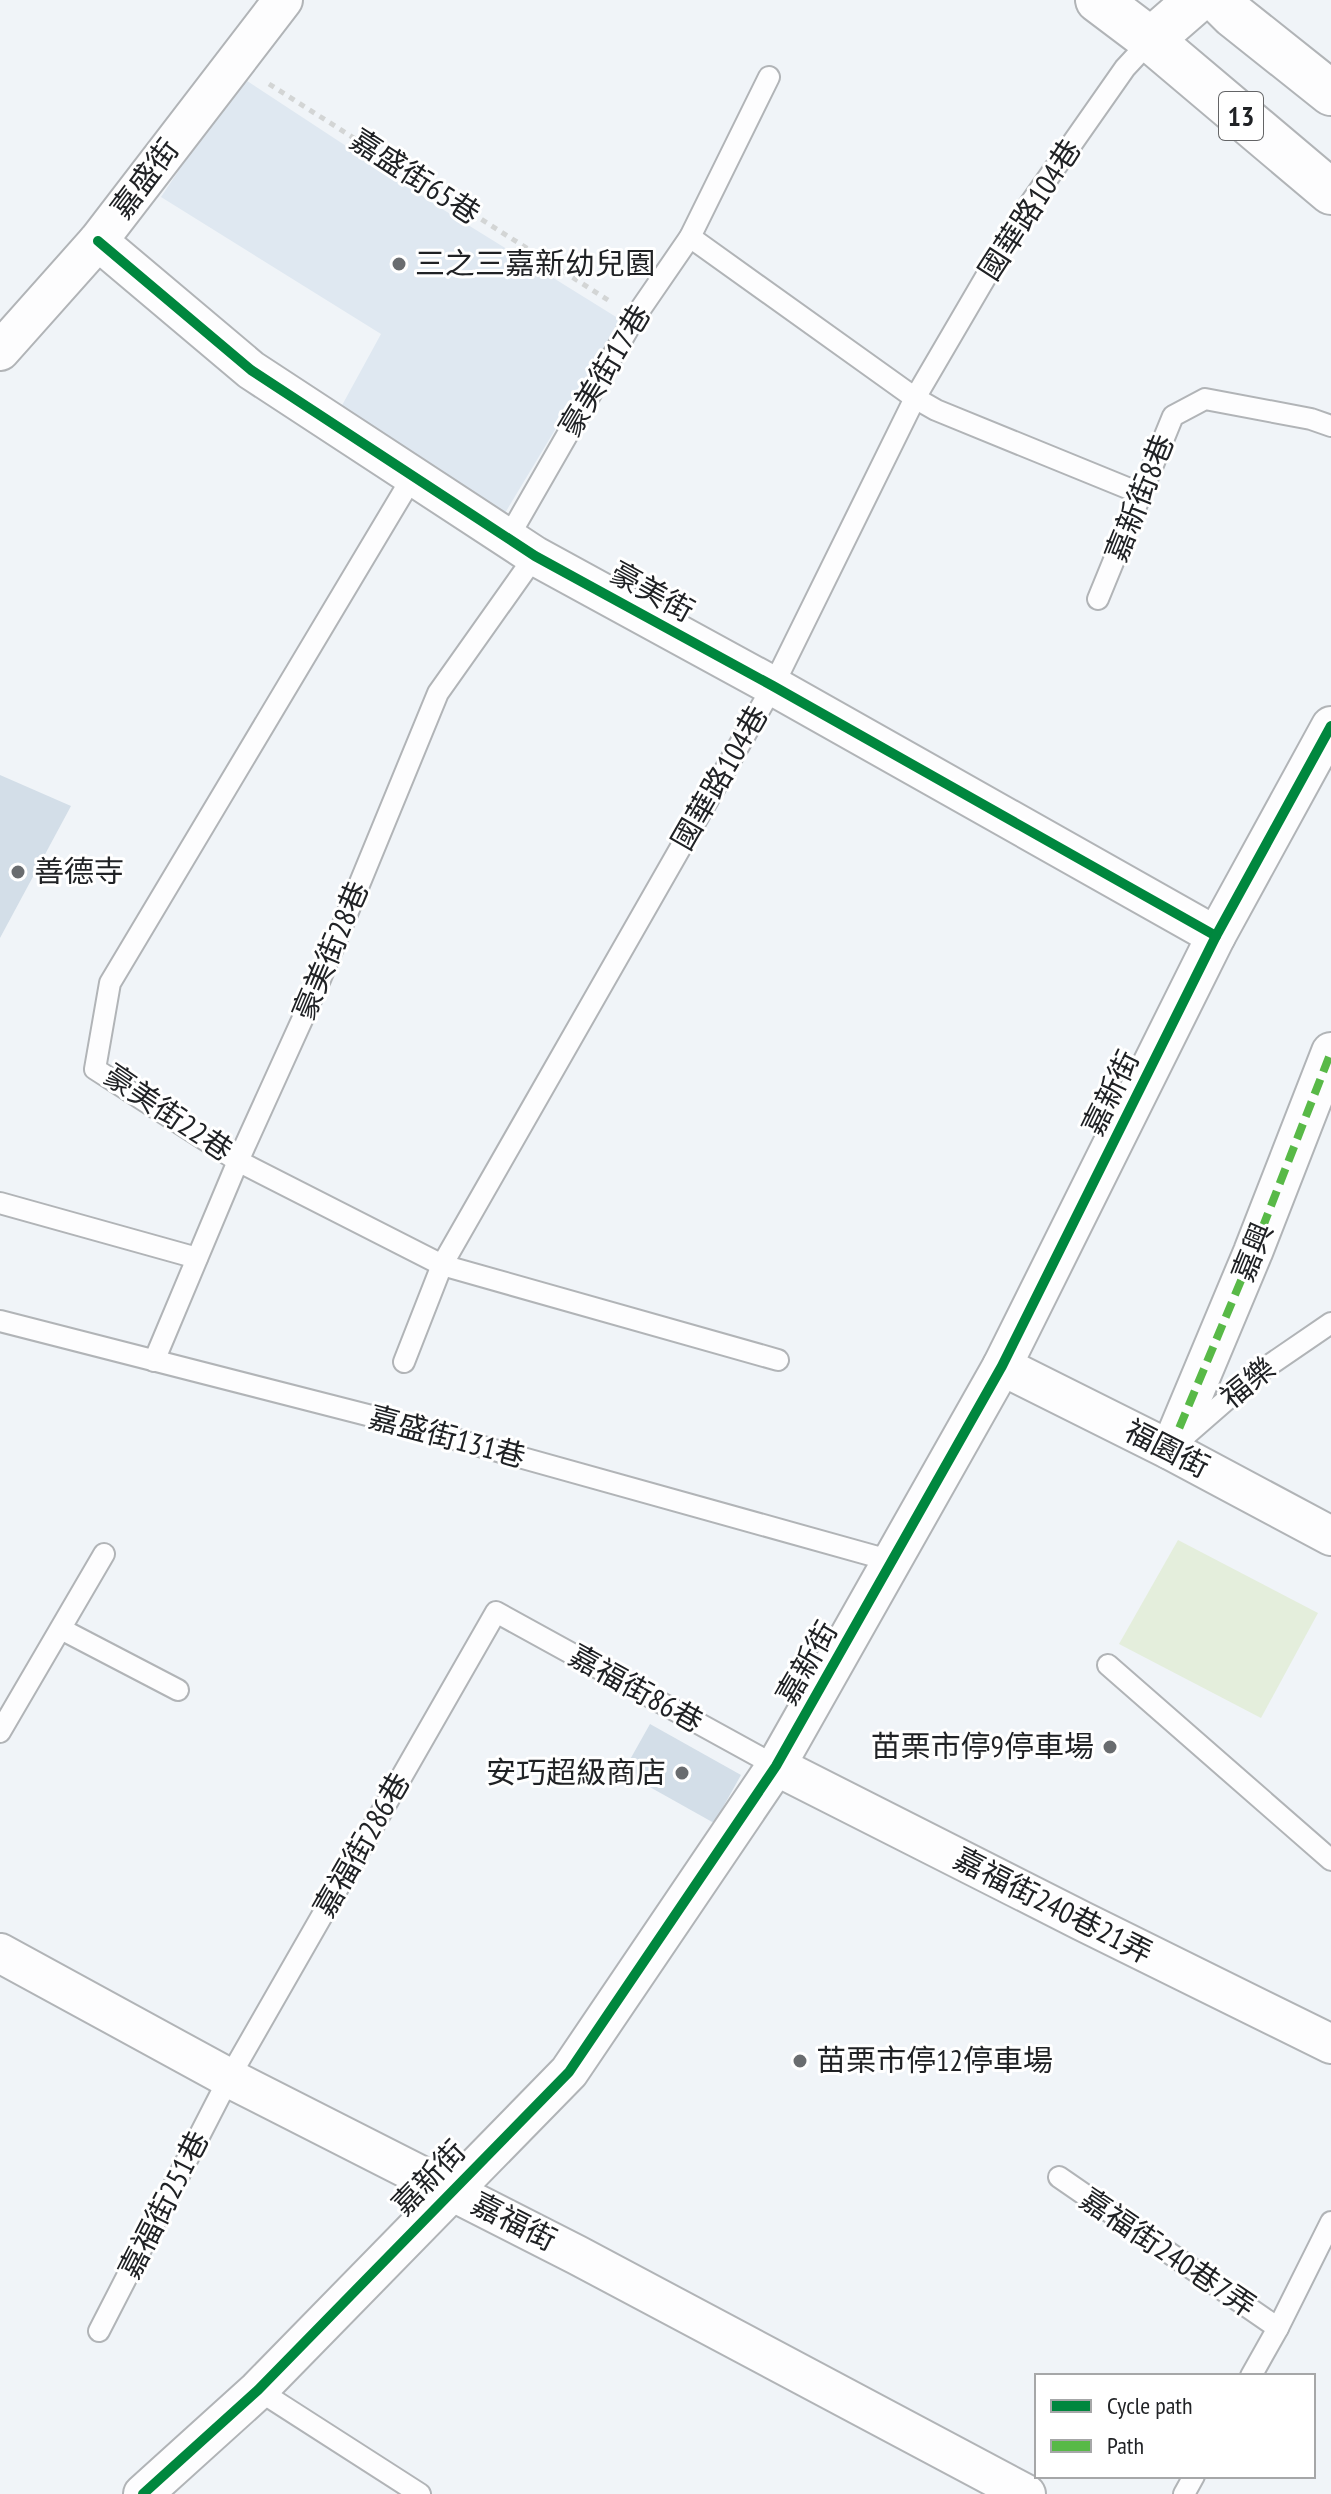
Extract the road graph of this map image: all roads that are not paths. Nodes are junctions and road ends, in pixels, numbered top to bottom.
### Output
1 (283, 0) edge
2 (1098, 0) edge
3 (1197, 0) edge
4 (1218, 0) edge
5 (1151, 40) junction
6 (769, 77) dead end
7 (1331, 93) edge
8 (1331, 192) edge
9 (690, 237) junction
10 (98, 241) junction
11 (0, 351) edge
12 (915, 398) junction
13 (1331, 426) edge
14 (413, 476) junction
15 (1142, 494) junction
16 (522, 547) junction
17 (1098, 599) dead end
18 (773, 686) junction
19 (1331, 726) edge
20 (1216, 936) junction
21 (1331, 1052) edge
22 (238, 1161) junction
23 (0, 1203) edge
24 (197, 1258) junction
25 (442, 1265) junction
26 (0, 1321) edge
27 (1331, 1323) edge
28 (778, 1360) dead end
29 (154, 1361) junction
30 (404, 1362) dead end
31 (1002, 1366) junction
32 (1170, 1450) junction
33 (1331, 1536) edge
34 (104, 1554) dead end
35 (892, 1561) junction
36 (496, 1612) joint
37 (61, 1629) junction
38 (1108, 1665) dead end
39 (178, 1690) dead end
40 (0, 1732) edge
41 (776, 1766) junction
42 (1331, 1860) edge
43 (0, 1953) edge
44 (1331, 2044) edge
45 (229, 2078) junction
46 (1059, 2177) dead end
47 (451, 2190) junction
48 (1331, 2222) edge
49 (1278, 2328) junction
50 (99, 2331) dead end
51 (1252, 2374) edge
52 (258, 2390) junction
53 (143, 2494) edge
54 (420, 2494) edge
55 (1026, 2494) edge

1 - 10 street, 嘉盛街
2 - 5 main road, 13
3 - 5 main road
4 - 7 main road, 13
5 - 8 main road, 13
5 - 12 lane, 國華路104巷
6 - 9 lane, 豪美街17巷
9 - 12 lane
9 - 16 lane, 豪美街17巷
10 - 11 street, 嘉盛街
10 - 14 street, 豪美街
12 - 15 lane
12 - 18 lane, 國華路104巷
13 - 15 lane, 嘉新街8巷
14 - 16 street, 豪美街
14 - 22 lane, 豪美街22巷
15 - 17 lane, 嘉新街8巷
16 - 18 street, 豪美街
16 - 22 lane, 豪美街28巷
18 - 20 street, 豪美街
18 - 25 lane, 國華路104巷
19 - 20 street, 嘉新街
20 - 31 street, 嘉新街
21 - 32 street, 嘉興
22 - 24 lane, 豪美街28巷
22 - 25 lane, 豪美街22巷
23 - 24 lane
24 - 29 lane, 豪美街28巷
25 - 28 lane, 豪美街22巷
25 - 30 lane, 國華路104巷
26 - 29 lane, 嘉盛街131巷
27 - 32 lane, 福樂
29 - 35 lane, 嘉盛街131巷
31 - 32 street, 福園街
31 - 35 street, 嘉新街
32 - 33 street, 福園街
34 - 37 lane
35 - 41 street, 嘉新街
36 - 41 lane, 嘉福街86巷
36 - 45 lane, 嘉福街286巷
37 - 39 lane
37 - 40 lane
38 - 42 lane
41 - 44 street, 嘉福街240巷21弄
41 - 47 street, 嘉新街
43 - 45 street, 嘉福街
45 - 47 street, 嘉福街
45 - 50 lane, 嘉福街251巷
46 - 49 lane, 嘉福街240巷7弄
47 - 52 street, 嘉新街
47 - 55 street, 嘉福街
48 - 49 lane
49 - 51 lane
52 - 53 street, 嘉新街
52 - 54 lane

